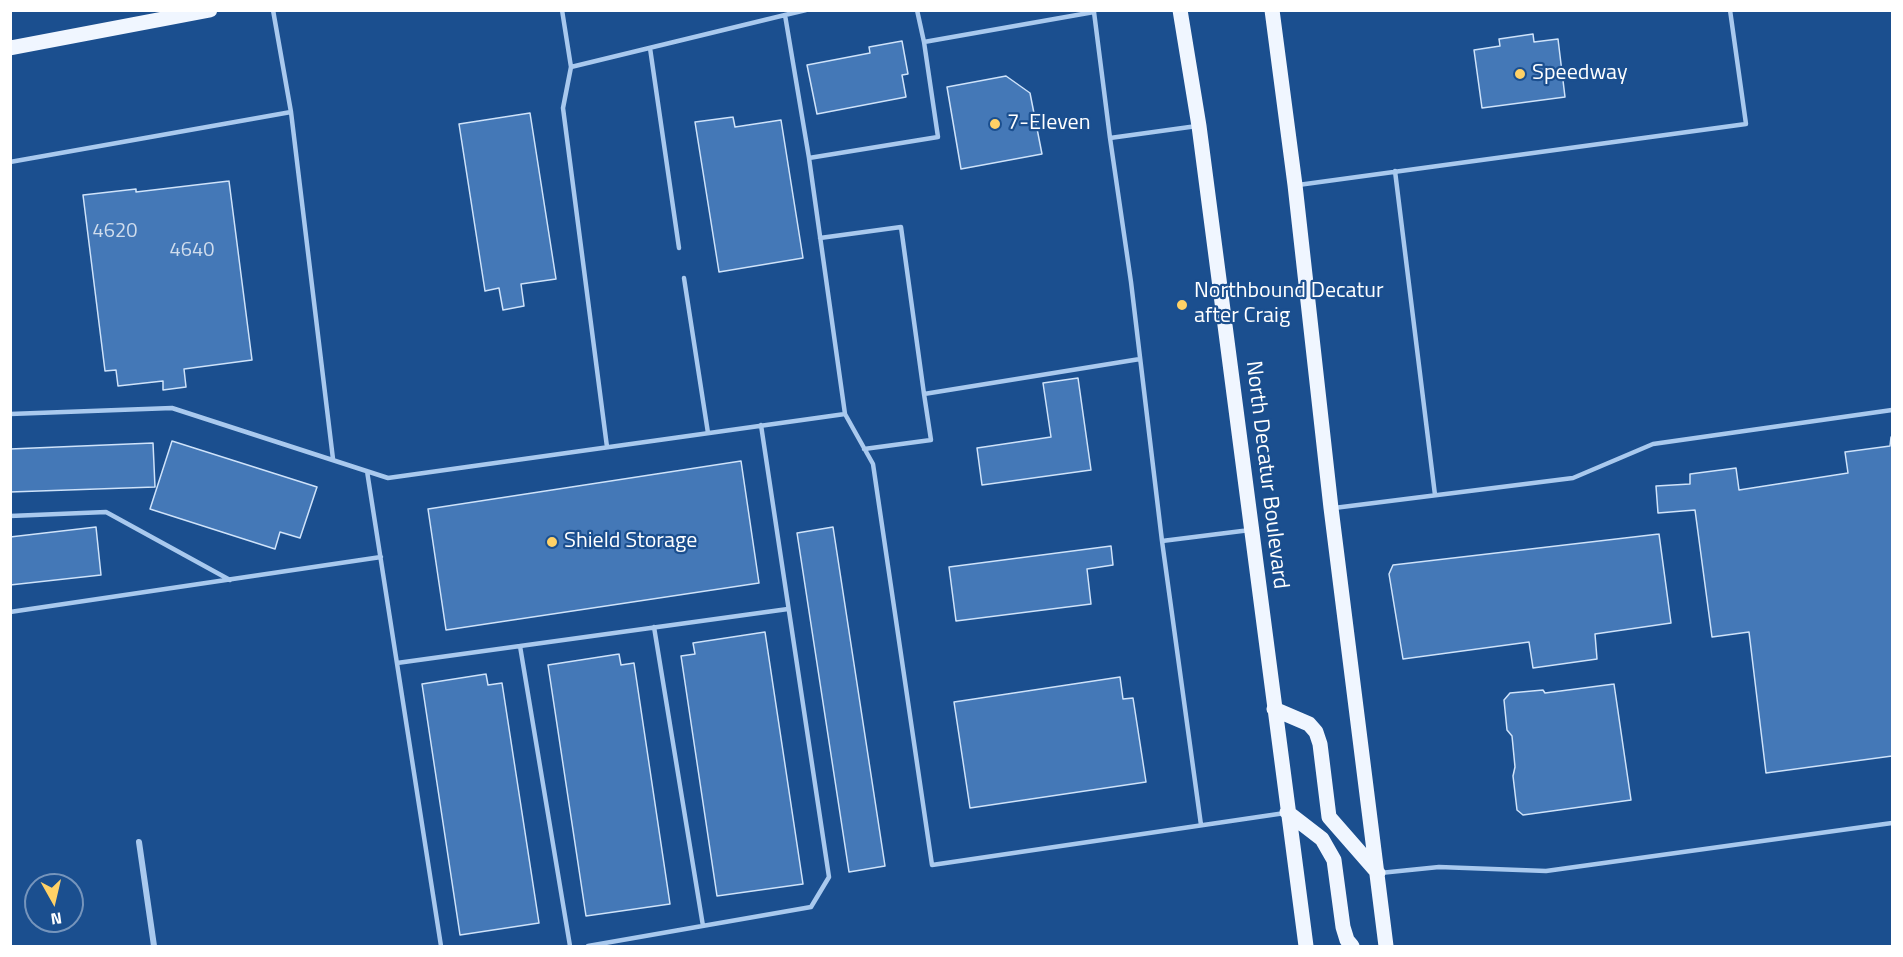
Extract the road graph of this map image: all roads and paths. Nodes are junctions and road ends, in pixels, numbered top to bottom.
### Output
1 (210, 10) edge
2 (273, 10) edge
3 (562, 10) edge
4 (806, 10) edge
5 (917, 10) edge
6 (1180, 10) edge
7 (1272, 10) edge
8 (1730, 10) edge
9 (785, 15) junction
10 (924, 42) junction
11 (10, 48) edge
12 (650, 48) junction
13 (571, 67) junction
14 (291, 112) junction
15 (1199, 126) junction
16 (1110, 138) junction
17 (809, 158) junction
18 (10, 162) edge
19 (1395, 171) junction
20 (1295, 185) junction
21 (820, 238) junction
22 (679, 248) dead end
23 (684, 278) dead end
24 (1140, 358) junction
25 (924, 394) junction
26 (1893, 410) edge
27 (10, 414) edge
28 (845, 414) junction
29 (761, 425) junction
30 (708, 433) junction
31 (607, 447) junction
32 (864, 448) junction
33 (333, 459) junction
34 (367, 471) junction
35 (1435, 495) junction
36 (1331, 508) junction
37 (10, 516) edge
38 (1250, 530) junction
39 (1162, 541) junction
40 (381, 557) junction
41 (230, 580) junction
42 (788, 609) junction
43 (10, 612) edge
44 (654, 627) junction
45 (520, 646) junction
46 (397, 663) junction
47 (1274, 709) junction
48 (1287, 812) junction
49 (1893, 824) edge
50 (1201, 825) junction
51 (139, 842) dead end
52 (1378, 873) junction
53 (703, 926) junction
54 (154, 946) edge
55 (441, 946) edge
56 (570, 946) edge
57 (588, 946) edge
58 (1306, 946) edge
59 (1352, 946) edge
60 (1386, 946) edge

1 - 11 main road
2 - 14 lane
3 - 13 lane
4 - 9 lane
5 - 10 lane
6 - 15 main road, North Decatur Boulevard
7 - 20 main road
8 - 19 lane
9 - 12 lane
9 - 17 lane
10 - 16 lane
10 - 17 lane
12 - 13 lane
12 - 22 lane
13 - 31 lane
14 - 18 lane
14 - 33 lane
15 - 16 lane
15 - 38 main road, North Decatur Boulevard
16 - 24 lane
17 - 21 lane
19 - 20 lane
19 - 35 lane
20 - 36 main road
21 - 25 lane
21 - 28 lane
23 - 30 lane
24 - 25 lane
24 - 39 lane
25 - 32 lane
26 - 35 lane
27 - 33 lane
28 - 29 lane
28 - 32 lane
29 - 30 lane
29 - 42 lane
30 - 31 lane
31 - 34 lane
32 - 50 lane
33 - 34 lane
34 - 40 lane
35 - 36 lane
36 - 52 main road
37 - 41 lane
38 - 39 lane
38 - 47 main road, North Decatur Boulevard
39 - 50 lane
40 - 41 lane
40 - 46 lane
41 - 43 lane
42 - 44 lane
42 - 53 lane
44 - 45 lane
44 - 53 lane
45 - 46 lane
45 - 56 lane
46 - 55 lane
47 - 48 main road, North Decatur Boulevard
47 - 52 main road
48 - 50 lane
48 - 58 main road, North Decatur Boulevard
48 - 59 main road
49 - 52 lane
51 - 54 street
52 - 60 main road
53 - 57 lane

